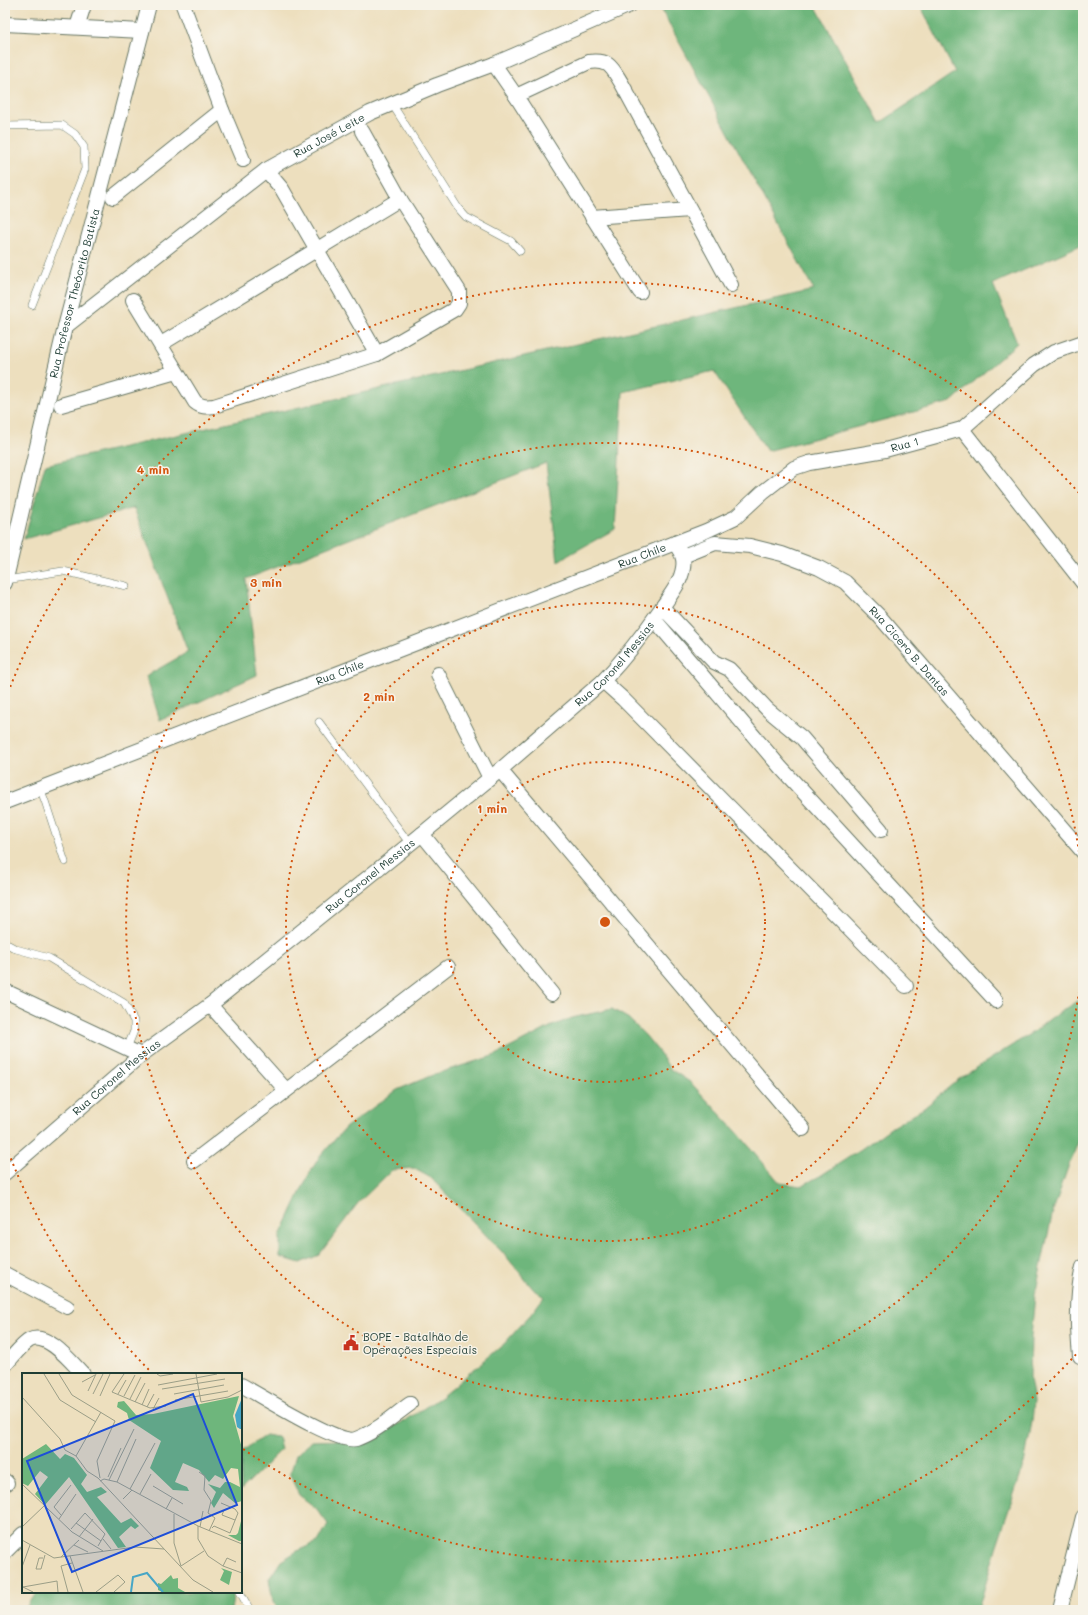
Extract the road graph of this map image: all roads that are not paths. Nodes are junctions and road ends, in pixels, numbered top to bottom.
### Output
1 (84, 5) edge
2 (149, 5) edge
3 (183, 5) edge
4 (630, 5) edge
5 (5, 24) edge
6 (77, 27) junction
7 (142, 31) junction
8 (494, 64) junction
9 (516, 96) junction
10 (392, 104) junction
11 (222, 110) junction
12 (5, 126) edge
13 (362, 131) dead end
14 (243, 160) dead end
15 (266, 170) junction
16 (113, 196) dead end
17 (400, 200) junction
18 (690, 210) junction
19 (592, 216) junction
20 (318, 250) junction
21 (520, 251) dead end
22 (732, 285) dead end
23 (640, 292) dead end
24 (133, 300) dead end
25 (32, 305) dead end
26 (65, 327) junction
27 (1083, 342) edge
28 (161, 344) junction
29 (377, 354) junction
30 (176, 372) junction
31 (61, 405) dead end
32 (962, 429) junction
33 (675, 542) junction
34 (683, 556) junction
35 (5, 581) edge
36 (1083, 583) edge
37 (126, 586) dead end
38 (662, 607) junction
39 (654, 619) junction
40 (438, 674) dead end
41 (603, 681) junction
42 (319, 722) dead end
43 (495, 774) junction
44 (40, 788) junction
45 (5, 802) edge
46 (881, 830) dead end
47 (422, 834) junction
48 (410, 844) junction
49 (1083, 852) edge
50 (65, 862) dead end
51 (5, 941) edge
52 (448, 967) dead end
53 (906, 986) dead end
54 (5, 992) edge
55 (552, 994) dead end
56 (996, 1001) dead end
57 (210, 1005) junction
58 (127, 1048) junction
59 (142, 1055) junction
60 (286, 1090) junction
61 (803, 1129) dead end
62 (194, 1161) dead end
63 (5, 1173) edge
64 (1083, 1267) edge
65 (5, 1274) edge
66 (67, 1307) dead end
67 (1080, 1356) dead end
68 (5, 1365) edge
69 (81, 1373) edge
70 (242, 1386) edge
71 (410, 1404) dead end
72 (1083, 1517) edge
73 (22, 1535) edge
74 (5, 1552) edge
75 (241, 1593) edge
76 (250, 1610) edge
77 (1060, 1610) edge

1 - 6 street
2 - 7 street, Rua Professor Theócrito Batista
3 - 11 street
4 - 8 street, Rua José Leite
5 - 6 street
6 - 7 street
7 - 26 street, Rua Professor Theócrito Batista
8 - 9 street
8 - 10 street, Rua José Leite
9 - 18 street
9 - 19 street
10 - 15 street, Rua José Leite
10 - 21 lane
11 - 14 street
11 - 16 street
12 - 25 lane
13 - 17 street
15 - 20 street
15 - 26 street, Rua José Leite
17 - 20 street
17 - 29 street
18 - 19 street
18 - 22 street
19 - 23 street
20 - 28 street
20 - 29 street
24 - 28 street
26 - 35 street, Rua Professor Theócrito Batista
27 - 32 street
28 - 30 street
29 - 30 street
30 - 31 street
32 - 33 street, Rua 1
32 - 36 street
33 - 34 street
33 - 44 street, Rua Chile
34 - 38 street, Rua Coronel Messias
34 - 49 street, Rua Cicero B. Dantas
35 - 37 lane
38 - 39 street, Rua Coronel Messias
38 - 46 street
39 - 41 street, Rua Coronel Messias
39 - 56 street
40 - 43 street
41 - 43 street, Rua Coronel Messias
41 - 53 street
42 - 48 lane
43 - 47 street, Rua Coronel Messias
43 - 61 street
44 - 45 street, Rua Chile
44 - 50 lane
47 - 48 street, Rua Coronel Messias
47 - 55 street
48 - 57 street, Rua Coronel Messias
51 - 58 lane
52 - 60 street
54 - 58 street
57 - 59 street, Rua Coronel Messias
57 - 60 street
58 - 59 street
59 - 63 street, Rua Coronel Messias
60 - 62 street
64 - 67 street
65 - 66 street
68 - 69 street
70 - 71 street
72 - 77 street
73 - 74 street
75 - 76 lane

